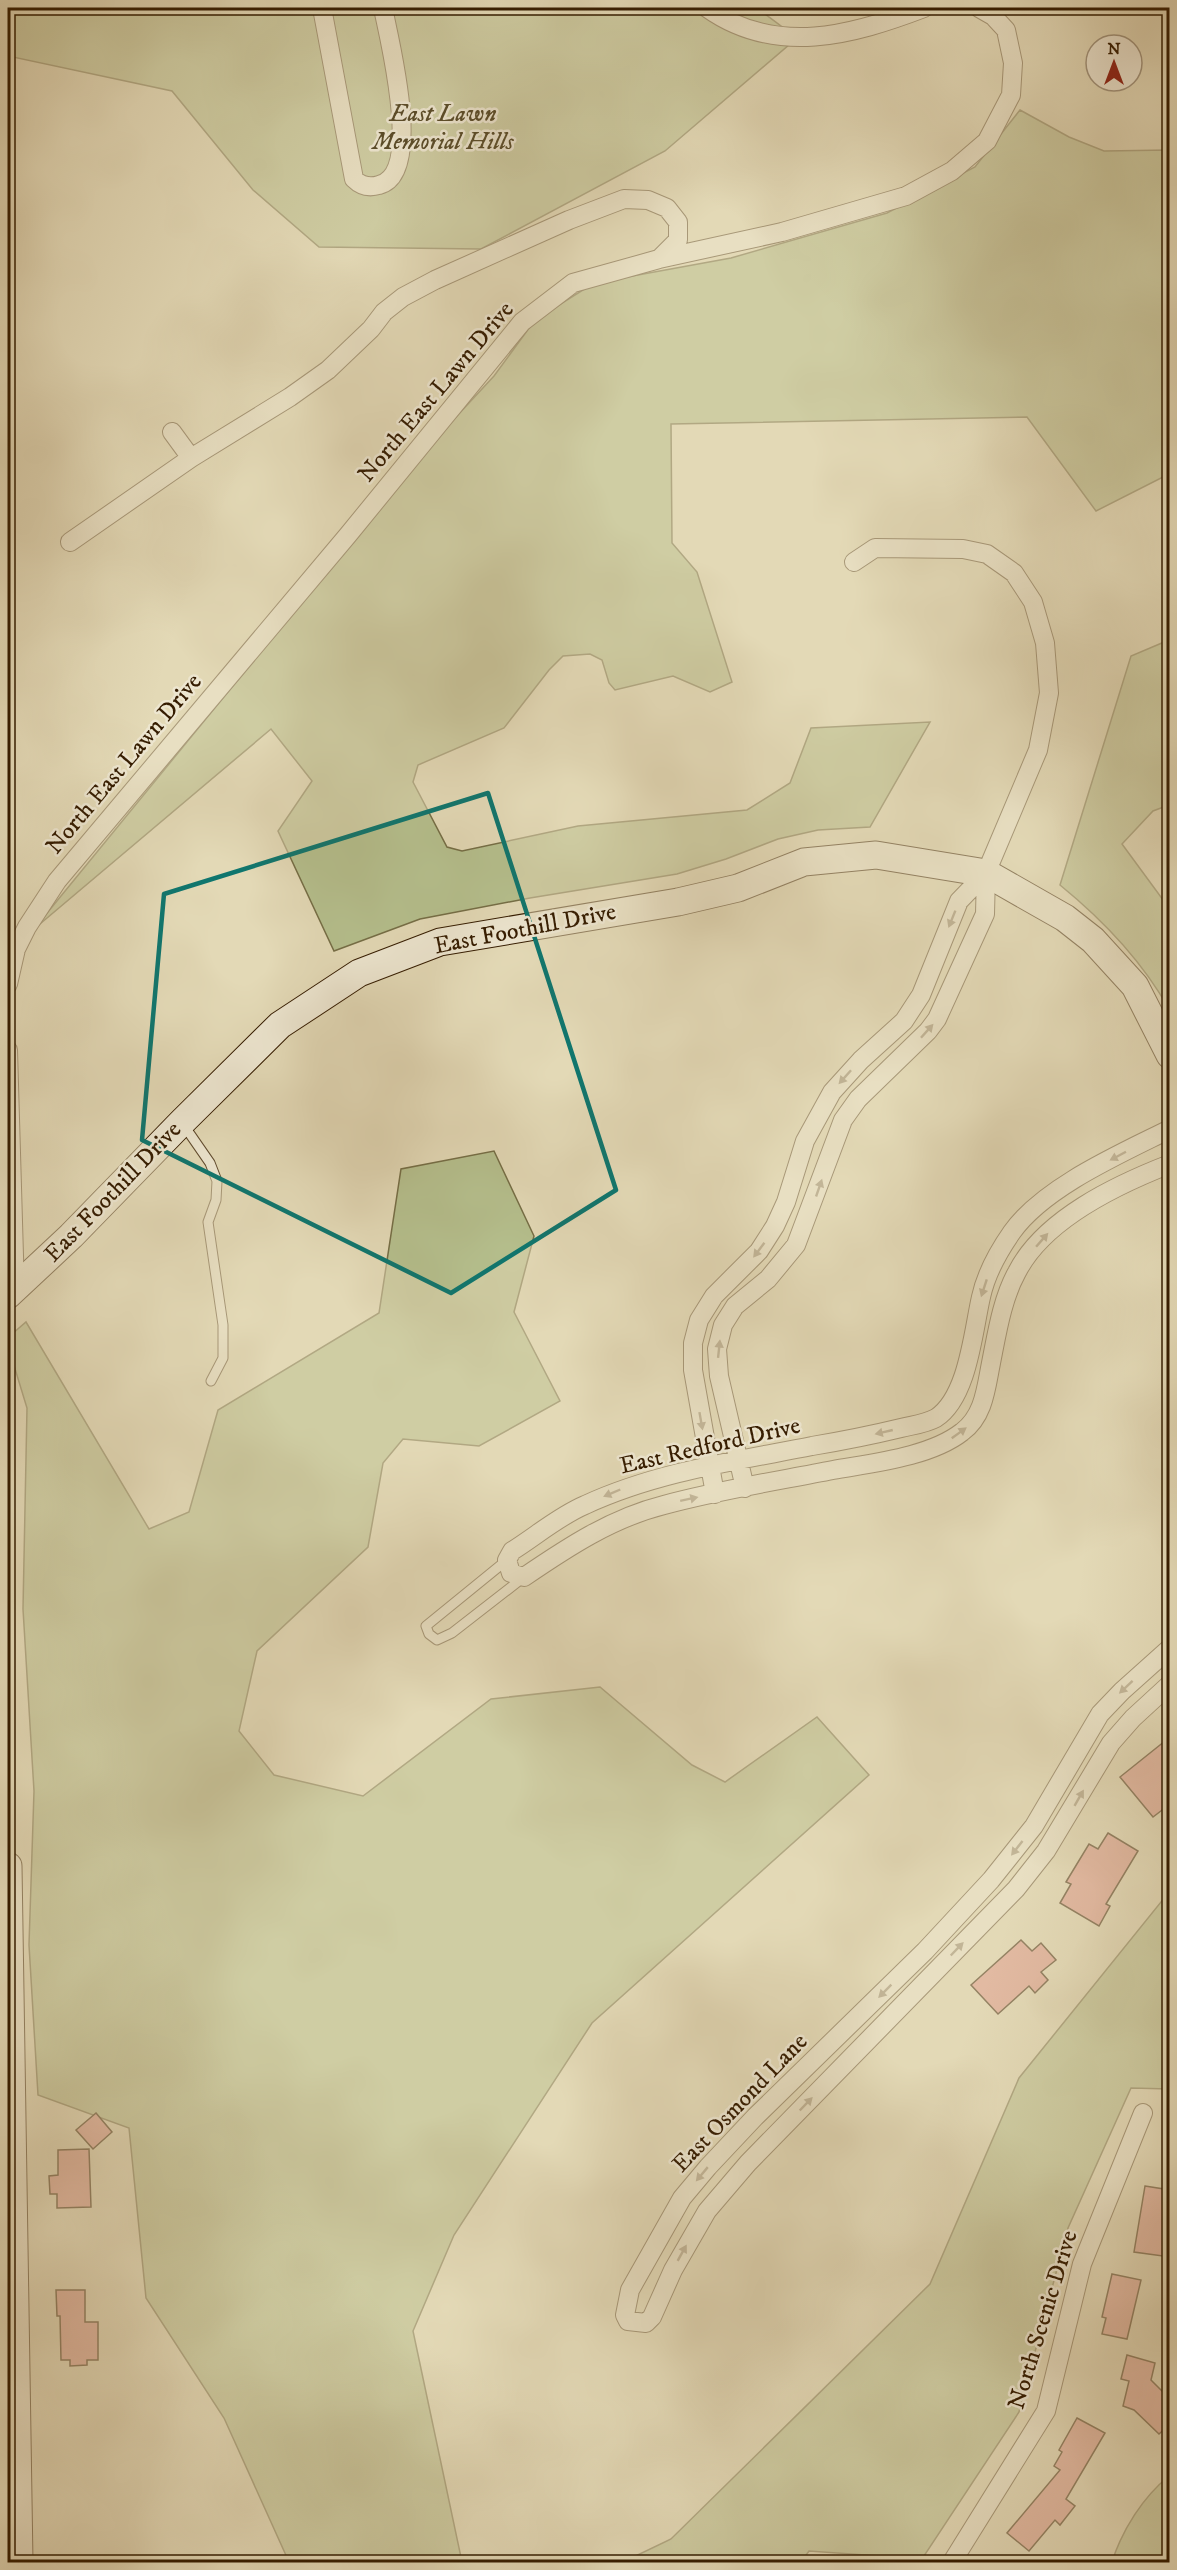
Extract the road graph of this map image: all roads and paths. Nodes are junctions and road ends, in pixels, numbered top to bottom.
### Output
1 (322, 8) edge
2 (383, 8) edge
3 (707, 8) edge
4 (924, 8) edge
5 (979, 8) edge
6 (659, 259) junction
7 (172, 432) dead end
8 (191, 458) junction
9 (70, 542) dead end
10 (854, 562) dead end
11 (986, 873) junction
12 (8, 984) edge
13 (8, 1050) edge
14 (1170, 1055) edge
15 (182, 1122) junction
16 (1170, 1129) edge
17 (1170, 1164) edge
18 (11, 1292) edge
19 (211, 1381) dead end
20 (738, 1461) junction
21 (710, 1467) junction
22 (745, 1488) junction
23 (715, 1494) junction
24 (507, 1560) junction
25 (524, 1577) junction
26 (1170, 1648) edge
27 (1170, 1684) edge
28 (1073, 1757) junction
29 (1094, 1772) junction
30 (8, 1866) edge
31 (9, 2001) edge
32 (1143, 2113) dead end
33 (11, 2293) edge
34 (19, 2562) edge
35 (952, 2562) edge

1 - 2 street
3 - 4 street
5 - 6 street, North East Lawn Drive
6 - 8 street
6 - 12 street, North East Lawn Drive
7 - 8 street
8 - 9 street
10 - 11 street
11 - 14 street
11 - 15 street, East Foothill Drive
20 -> 11 street
11 -> 21 street
13 - 18 street
15 - 18 street, East Foothill Drive
15 - 19 lane
16 -> 20 street, East Redford Drive
22 -> 17 street, East Redford Drive
20 - 21 street, East Redford Drive
20 - 22 street
21 - 23 street
21 -> 24 street, East Redford Drive
22 - 23 street, East Redford Drive
25 -> 23 street, East Redford Drive
24 - 25 street
24 - 25 lane
26 -> 28 street, East Osmond Lane
27 - 29 street, East Osmond Lane
28 - 29 street
28 -> 29 street, East Osmond Lane
30 - 31 street
31 - 33 street
32 - 35 street, North Scenic Drive
33 - 34 street

